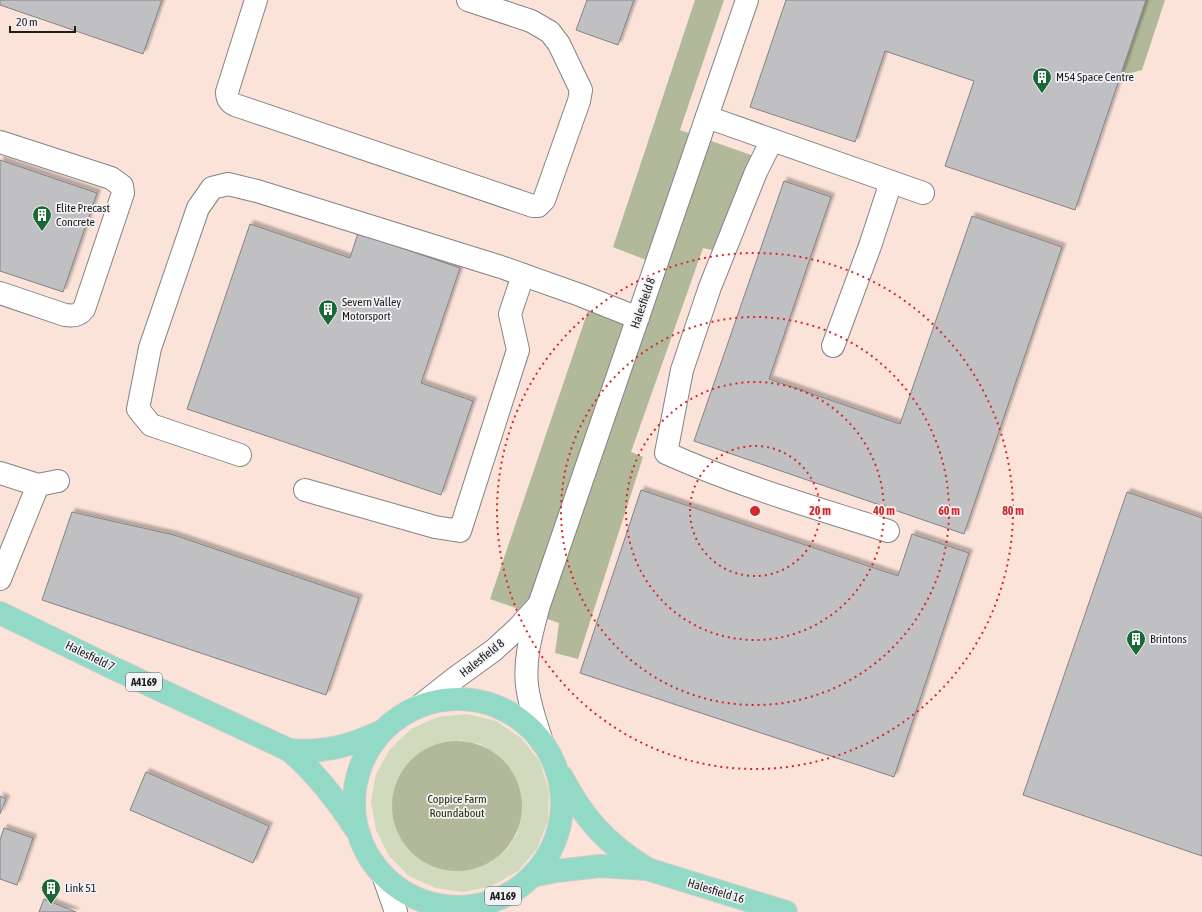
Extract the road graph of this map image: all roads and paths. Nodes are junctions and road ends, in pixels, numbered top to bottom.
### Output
1 (256, 0) edge
2 (468, 0) edge
3 (747, 0) edge
4 (707, 117) junction
5 (772, 140) junction
6 (0, 142) edge
7 (891, 182) junction
8 (923, 193) dead end
9 (523, 275) junction
10 (0, 293) edge
11 (638, 318) junction
12 (833, 346) dead end
13 (240, 455) dead end
14 (0, 473) edge
15 (305, 490) dead end
16 (888, 531) dead end
17 (0, 579) edge
18 (539, 605) junction
19 (0, 613) edge
20 (421, 705) junction
21 (383, 730) junction
22 (542, 742) junction
23 (289, 750) junction
24 (555, 764) junction
25 (358, 832) junction
26 (647, 869) junction
27 (383, 875) junction
28 (532, 876) junction
29 (476, 908) edge
30 (396, 912) edge
31 (786, 912) edge

1 - 2 street
3 - 4 street, Halesfield 8
4 - 5 street
4 - 11 street, Halesfield 8
5 - 7 street
5 - 16 street
6 - 10 street
7 - 8 street
7 - 12 street
9 - 11 street
9 - 13 street
9 - 15 street
11 - 18 street, Halesfield 8
14 - 17 street
18 - 20 street, Halesfield 8
18 - 22 street, Halesfield 8
19 - 23 main road, Halesfield 7 / A4169
20 - 21 main road, A4169
20 - 22 main road, A4169
21 - 23 main road, Halesfield 7
21 - 25 main road, A4169
22 - 24 main road, A4169
23 - 25 main road, Halesfield 7
24 - 26 main road, Halesfield 16
24 - 28 main road, A4169
25 - 27 main road, A4169
26 - 28 main road, Halesfield 16
26 - 31 main road, Halesfield 16
27 - 29 main road, A4169
27 - 30 street
28 - 29 main road, A4169

